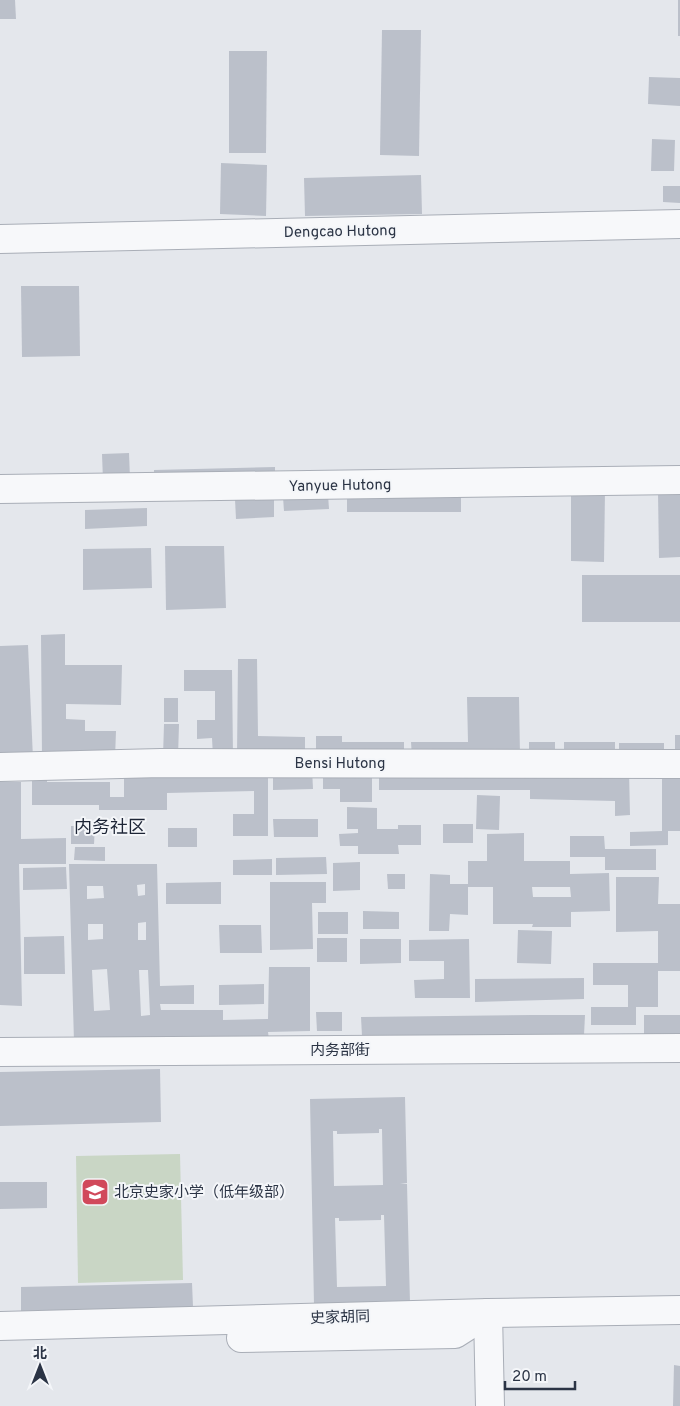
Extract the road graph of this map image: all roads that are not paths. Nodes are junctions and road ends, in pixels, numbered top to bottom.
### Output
1 (680, 224) edge
2 (0, 239) edge
3 (680, 480) edge
4 (0, 489) edge
5 (680, 764) edge
6 (0, 767) edge
7 (680, 1048) edge
8 (0, 1052) edge
9 (680, 1310) edge
10 (488, 1312) junction
11 (0, 1326) edge
12 (0, 1343) edge
13 (490, 1406) edge

1 - 2 street, Dengcao Hutong
3 - 4 street, Yanyue Hutong
5 - 6 street, Bensi Hutong
7 - 8 street, 内务部街
9 - 10 street, 史家胡同
10 - 11 street, 史家胡同
10 - 12 street
10 - 13 street

